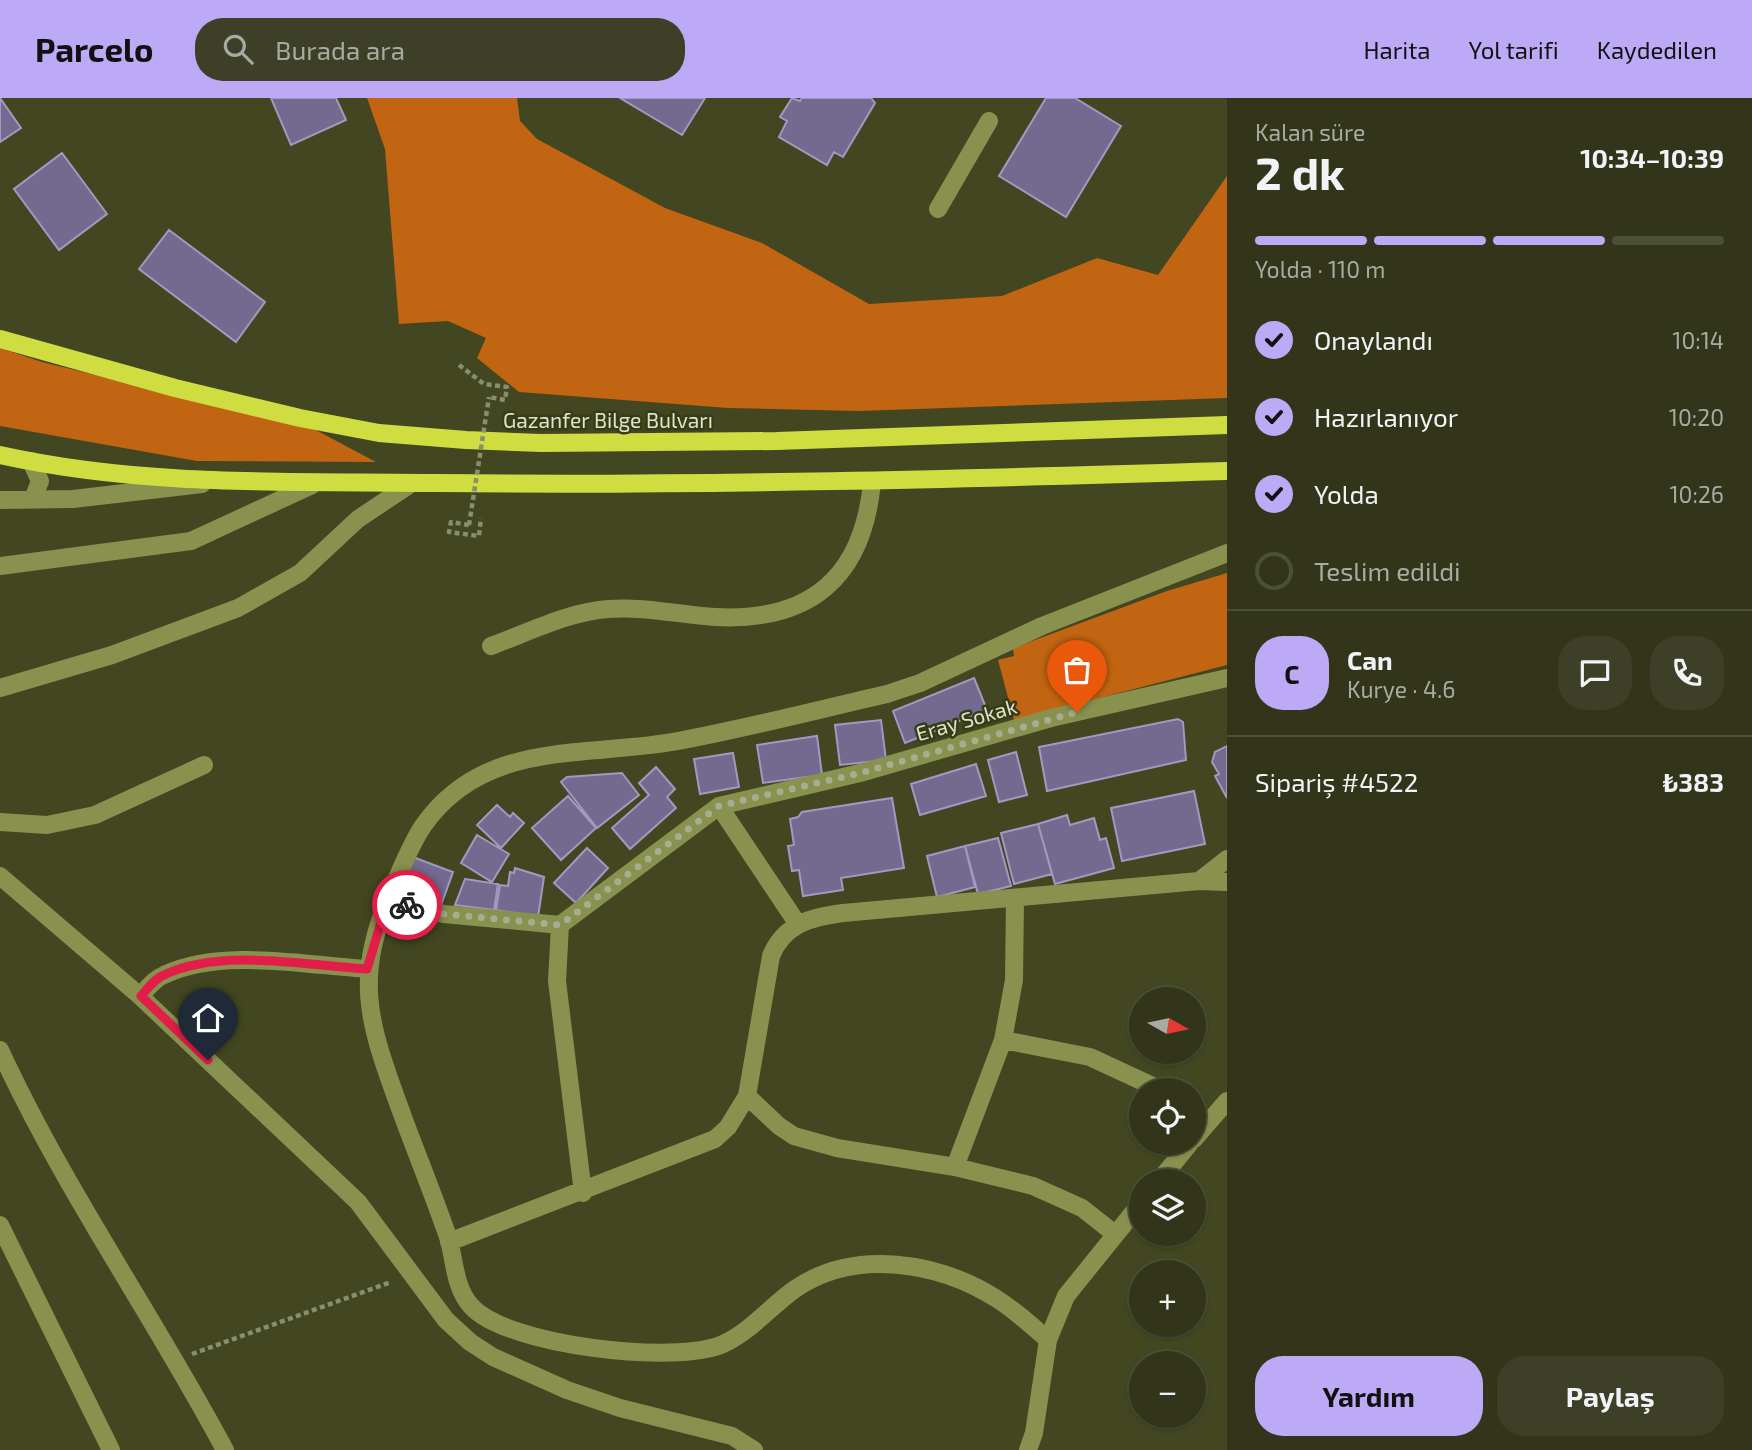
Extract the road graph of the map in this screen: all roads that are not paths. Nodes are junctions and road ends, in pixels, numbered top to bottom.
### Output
1 (989, 121) dead end
2 (938, 209) dead end
3 (0, 339) edge
4 (1227, 425) edge
5 (0, 455) edge
6 (31, 461) junction
7 (1227, 471) edge
8 (216, 482) junction
9 (872, 482) junction
10 (412, 483) junction
11 (312, 485) junction
12 (33, 499) junction
13 (0, 500) edge
14 (1227, 553) edge
15 (0, 566) edge
16 (491, 646) dead end
17 (1227, 678) edge
18 (0, 688) edge
19 (204, 765) dead end
20 (719, 806) junction
21 (0, 822) edge
22 (1227, 859) edge
23 (0, 876) edge
24 (1199, 881) junction
25 (1227, 882) edge
26 (388, 899) junction
27 (1015, 899) junction
28 (797, 923) junction
29 (560, 925) junction
30 (367, 969) junction
31 (141, 996) junction
32 (1003, 1040) junction
33 (0, 1050) edge
34 (1135, 1078) edge
35 (747, 1096) junction
36 (1227, 1101) edge
37 (1206, 1113) edge
38 (1180, 1155) edge
39 (956, 1167) junction
40 (1169, 1169) edge
41 (583, 1193) junction
42 (1129, 1217) edge
43 (0, 1225) edge
44 (1115, 1234) junction
45 (450, 1242) junction
46 (461, 1290) junction
47 (436, 1307) junction
48 (1048, 1340) junction
49 (111, 1450) edge
50 (225, 1450) edge
51 (754, 1450) edge
52 (1028, 1450) edge

1 - 2 street
3 - 4 main road, Gazanfer Bilge Bulvarı
5 - 6 main road
6 - 8 main road
6 - 12 street
7 - 9 main road
8 - 11 main road
8 - 12 street
9 - 10 main road
9 - 16 street
10 - 11 main road
10 - 18 street
11 - 15 street
12 - 13 street
14 - 26 street
17 - 20 street, Eray Sokak
19 - 21 street
20 - 28 street
20 - 29 street
22 - 24 street
23 - 31 street
24 - 25 street
24 - 27 street
26 - 29 street
26 - 30 street
27 - 28 street
27 - 32 street
28 - 35 street
29 - 41 street
30 - 31 street
30 - 45 street
31 - 47 street
32 - 34 street
32 - 39 street
33 - 50 street
35 - 39 street
35 - 41 street
36 - 37 street
38 - 40 street
39 - 44 street
41 - 45 street
42 - 44 street
43 - 49 street
44 - 48 street
45 - 46 street
46 - 47 street
46 - 48 street
47 - 51 street
48 - 52 street

